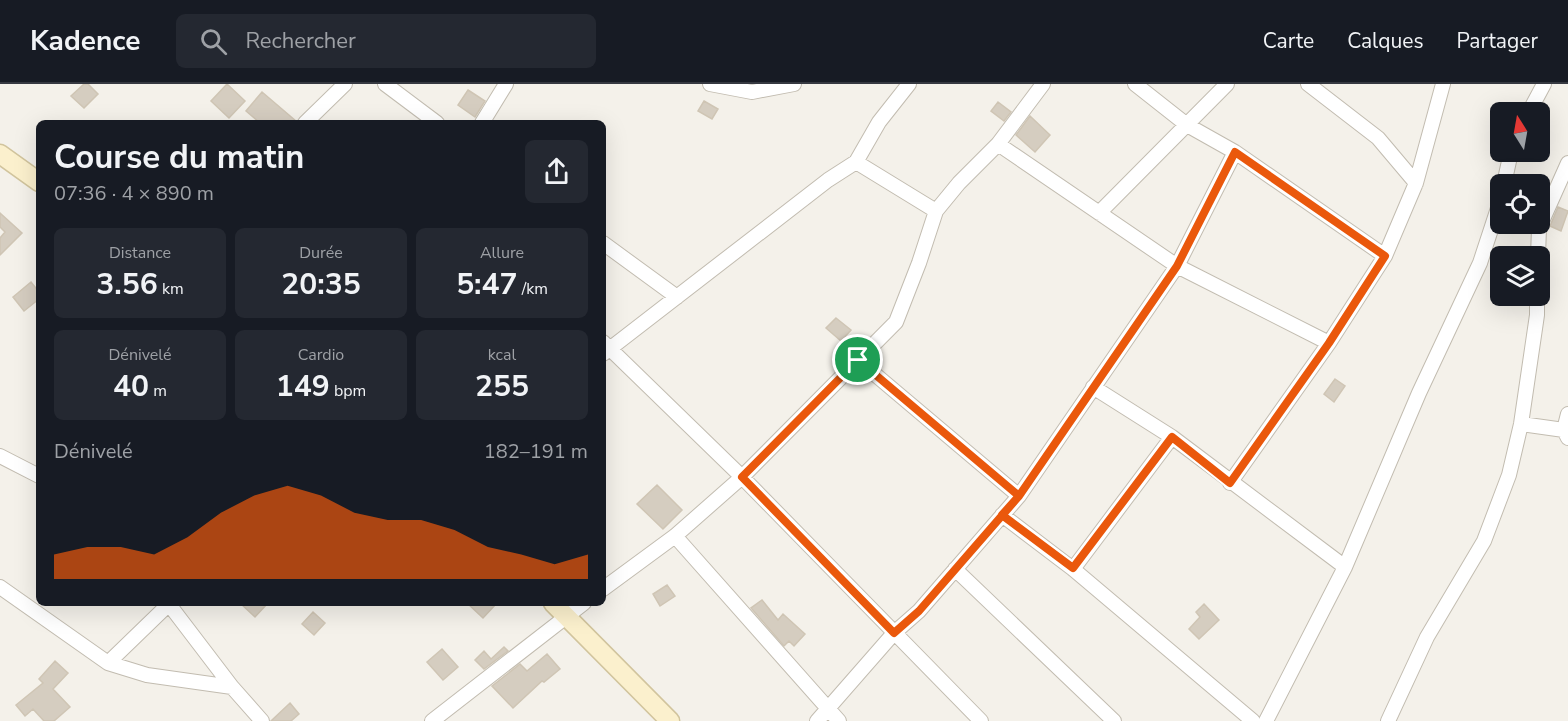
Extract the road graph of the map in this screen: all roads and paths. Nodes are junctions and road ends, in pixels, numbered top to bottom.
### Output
1 (345, 84) edge
2 (385, 84) edge
3 (506, 84) edge
4 (710, 84) edge
5 (794, 84) edge
6 (909, 84) edge
7 (1043, 84) edge
8 (1135, 84) edge
9 (1227, 84) edge
10 (1443, 84) edge
11 (1544, 84) edge
12 (1317, 87) edge
13 (1534, 102) edge
14 (308, 120) edge
15 (433, 120) edge
16 (484, 120) edge
17 (1187, 125) junction
18 (998, 144) junction
19 (1235, 152) junction
20 (0, 154) edge
21 (856, 162) junction
22 (1568, 163) edge
23 (36, 180) edge
24 (1416, 183) junction
25 (936, 212) junction
26 (1100, 213) junction
27 (1490, 232) edge
28 (606, 245) edge
29 (1538, 246) edge
30 (1385, 256) junction
31 (1177, 266) junction
32 (677, 297) junction
33 (1537, 306) edge
34 (1329, 343) junction
35 (606, 348) edge
36 (858, 360) junction
37 (1093, 387) junction
38 (1568, 414) edge
39 (1521, 424) junction
40 (1566, 434) edge
41 (1172, 437) junction
42 (0, 456) edge
43 (36, 474) edge
44 (742, 477) junction
45 (1230, 483) junction
46 (1019, 496) junction
47 (1002, 515) junction
48 (675, 536) junction
49 (1345, 567) junction
50 (1073, 568) junction
51 (955, 569) junction
52 (0, 587) edge
53 (606, 587) edge
54 (166, 606) edge
55 (171, 606) edge
56 (560, 610) edge
57 (894, 633) junction
58 (108, 663) junction
59 (232, 687) junction
60 (828, 709) junction
61 (262, 721) edge
62 (432, 721) edge
63 (670, 721) edge
64 (817, 721) edge
65 (839, 721) edge
66 (981, 721) edge
67 (1114, 721) edge
68 (1252, 721) edge
69 (1266, 721) edge
70 (1388, 721) edge

1 - 14 street
2 - 15 street
3 - 16 street
4 - 5 street
6 - 21 street
7 - 18 street
8 - 17 street
9 - 17 street
10 - 24 street
11 - 13 street
12 - 24 street
17 - 19 street
17 - 26 street
18 - 25 street
18 - 26 street
19 - 30 street
19 - 31 street
20 - 23 street
21 - 25 street
21 - 32 street
22 - 29 street
24 - 30 street
25 - 36 street
26 - 31 street
27 - 49 street
28 - 32 street
30 - 34 street
31 - 34 street
31 - 37 street
32 - 35 street
33 - 39 street
34 - 45 street
35 - 44 street
36 - 44 street
36 - 46 street
37 - 41 street
37 - 46 street
38 - 40 street
39 - 40 street
39 - 70 street
41 - 45 street
41 - 50 street
42 - 43 street
44 - 48 street
44 - 57 street
45 - 49 street
46 - 47 street
47 - 50 street
47 - 51 street
48 - 53 street
48 - 60 street
49 - 69 street
50 - 68 street
51 - 57 street
51 - 67 street
52 - 58 street
54 - 58 street
55 - 59 street
56 - 62 street
56 - 63 street
57 - 60 street
57 - 66 street
58 - 59 street
59 - 61 street
60 - 64 street
60 - 65 street

